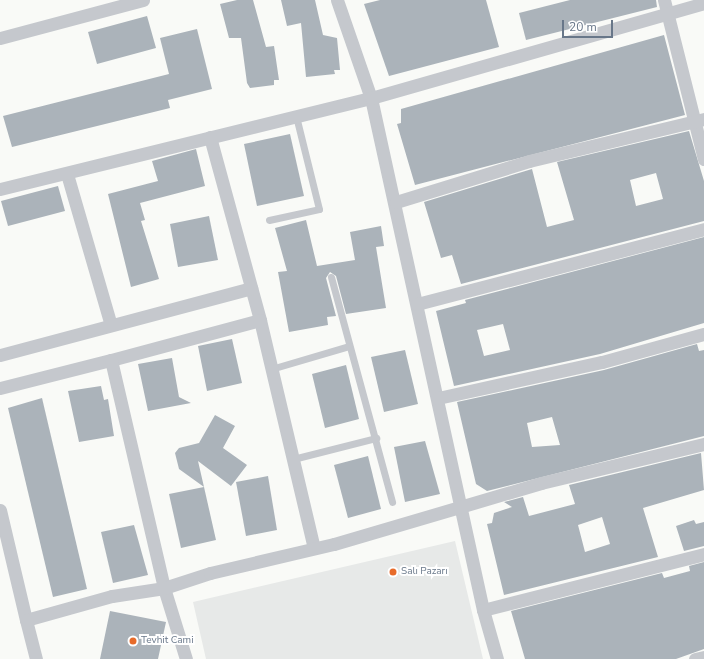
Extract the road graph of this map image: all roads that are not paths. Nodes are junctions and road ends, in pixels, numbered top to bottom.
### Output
1 (143, 0) edge
2 (337, 0) edge
3 (664, 0) edge
4 (704, 3) edge
5 (667, 13) junction
6 (0, 38) edge
7 (371, 98) junction
8 (296, 116) junction
9 (699, 121) edge
10 (210, 137) junction
11 (704, 159) edge
12 (67, 174) junction
13 (0, 188) edge
14 (396, 202) junction
15 (269, 220) dead end
16 (704, 229) edge
17 (331, 277) dead end
18 (251, 288) junction
19 (418, 304) junction
20 (260, 320) junction
21 (111, 325) junction
22 (704, 334) edge
23 (349, 346) junction
24 (0, 355) edge
25 (111, 360) junction
26 (272, 369) junction
27 (0, 388) edge
28 (438, 398) junction
29 (376, 438) junction
30 (704, 444) edge
31 (293, 459) junction
32 (392, 502) dead end
33 (462, 506) junction
34 (0, 510) edge
35 (314, 548) junction
36 (704, 554) edge
37 (164, 588) junction
38 (483, 610) junction
39 (26, 620) junction
40 (704, 657) edge
41 (36, 659) edge
42 (186, 659) edge
43 (497, 659) edge
44 (695, 659) edge

1 - 6 street
2 - 7 street
3 - 5 street
4 - 5 street
5 - 7 street
5 - 9 street
7 - 8 street
7 - 14 street
8 - 10 street
8 - 15 lane
9 - 11 street
9 - 14 street
10 - 12 street
10 - 18 street
12 - 13 street
12 - 21 street
14 - 19 street
16 - 19 street
17 - 23 lane
18 - 20 street
18 - 21 street
19 - 28 street
20 - 25 street
20 - 26 street
21 - 24 street
22 - 28 street
23 - 26 lane
23 - 29 lane
25 - 27 street
25 - 37 street
26 - 31 street
28 - 33 street
29 - 31 lane
29 - 32 lane
30 - 33 street
31 - 35 street
33 - 35 street
33 - 38 street
34 - 39 street
35 - 37 street
36 - 38 street
37 - 39 street
37 - 42 street
38 - 43 street
39 - 41 street
40 - 44 street

